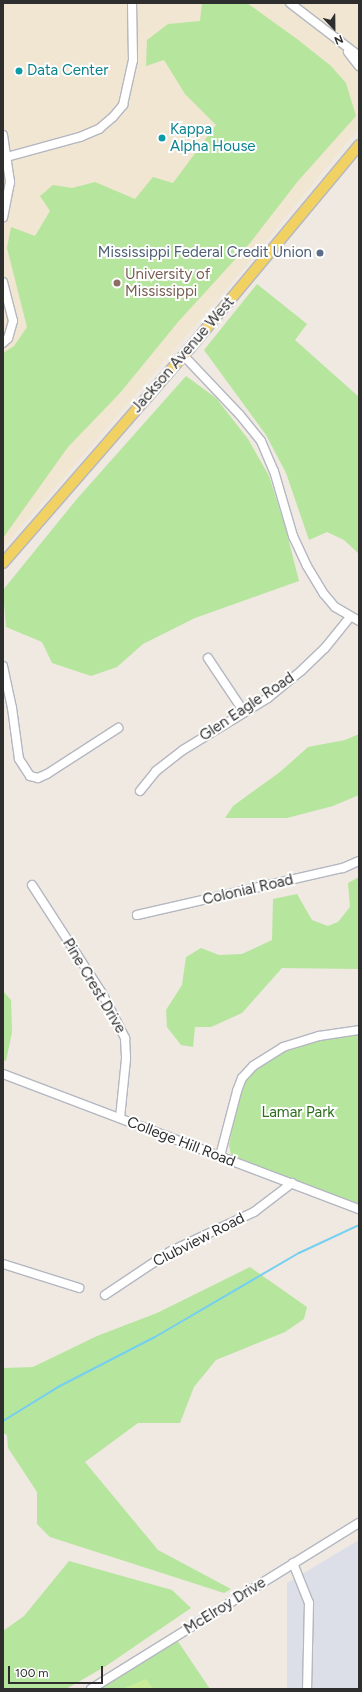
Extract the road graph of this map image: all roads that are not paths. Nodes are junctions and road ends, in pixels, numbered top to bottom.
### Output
1 (132, 3) edge
2 (290, 3) edge
3 (345, 48) junction
4 (359, 56) edge
5 (359, 66) edge
6 (3, 135) edge
7 (359, 145) edge
8 (6, 158) edge
9 (3, 217) edge
10 (3, 282) edge
11 (3, 343) edge
12 (184, 356) junction
13 (3, 563) edge
14 (350, 617) junction
15 (359, 621) edge
16 (208, 658) dead end
17 (3, 666) edge
18 (244, 712) junction
19 (118, 728) dead end
20 (140, 791) dead end
21 (359, 861) edge
22 (32, 885) dead end
23 (137, 915) dead end
24 (359, 1030) edge
25 (3, 1074) edge
26 (120, 1118) junction
27 (220, 1156) junction
28 (292, 1183) junction
29 (359, 1209) edge
30 (3, 1264) edge
31 (80, 1288) dead end
32 (105, 1295) dead end
33 (359, 1523) edge
34 (293, 1563) junction
35 (90, 1689) edge
36 (307, 1689) edge

1 - 8 street
2 - 3 street
3 - 4 street
3 - 5 street
6 - 8 street
7 - 12 main road, Jackson Avenue West
8 - 9 street
10 - 11 street
12 - 13 main road, Jackson Avenue West
12 - 14 street
14 - 15 street
14 - 18 street, Glen Eagle Road
16 - 18 street
17 - 19 street
18 - 20 street, Glen Eagle Road
21 - 23 street, Colonial Road
22 - 26 street, Pine Crest Drive
24 - 27 street
25 - 26 street, College Hill Road
26 - 27 street, College Hill Road
27 - 28 street, College Hill Road
28 - 29 street, College Hill Road
28 - 32 street, Clubview Road
30 - 31 street
33 - 34 street, McElroy Drive
34 - 35 street, McElroy Drive
34 - 36 street

